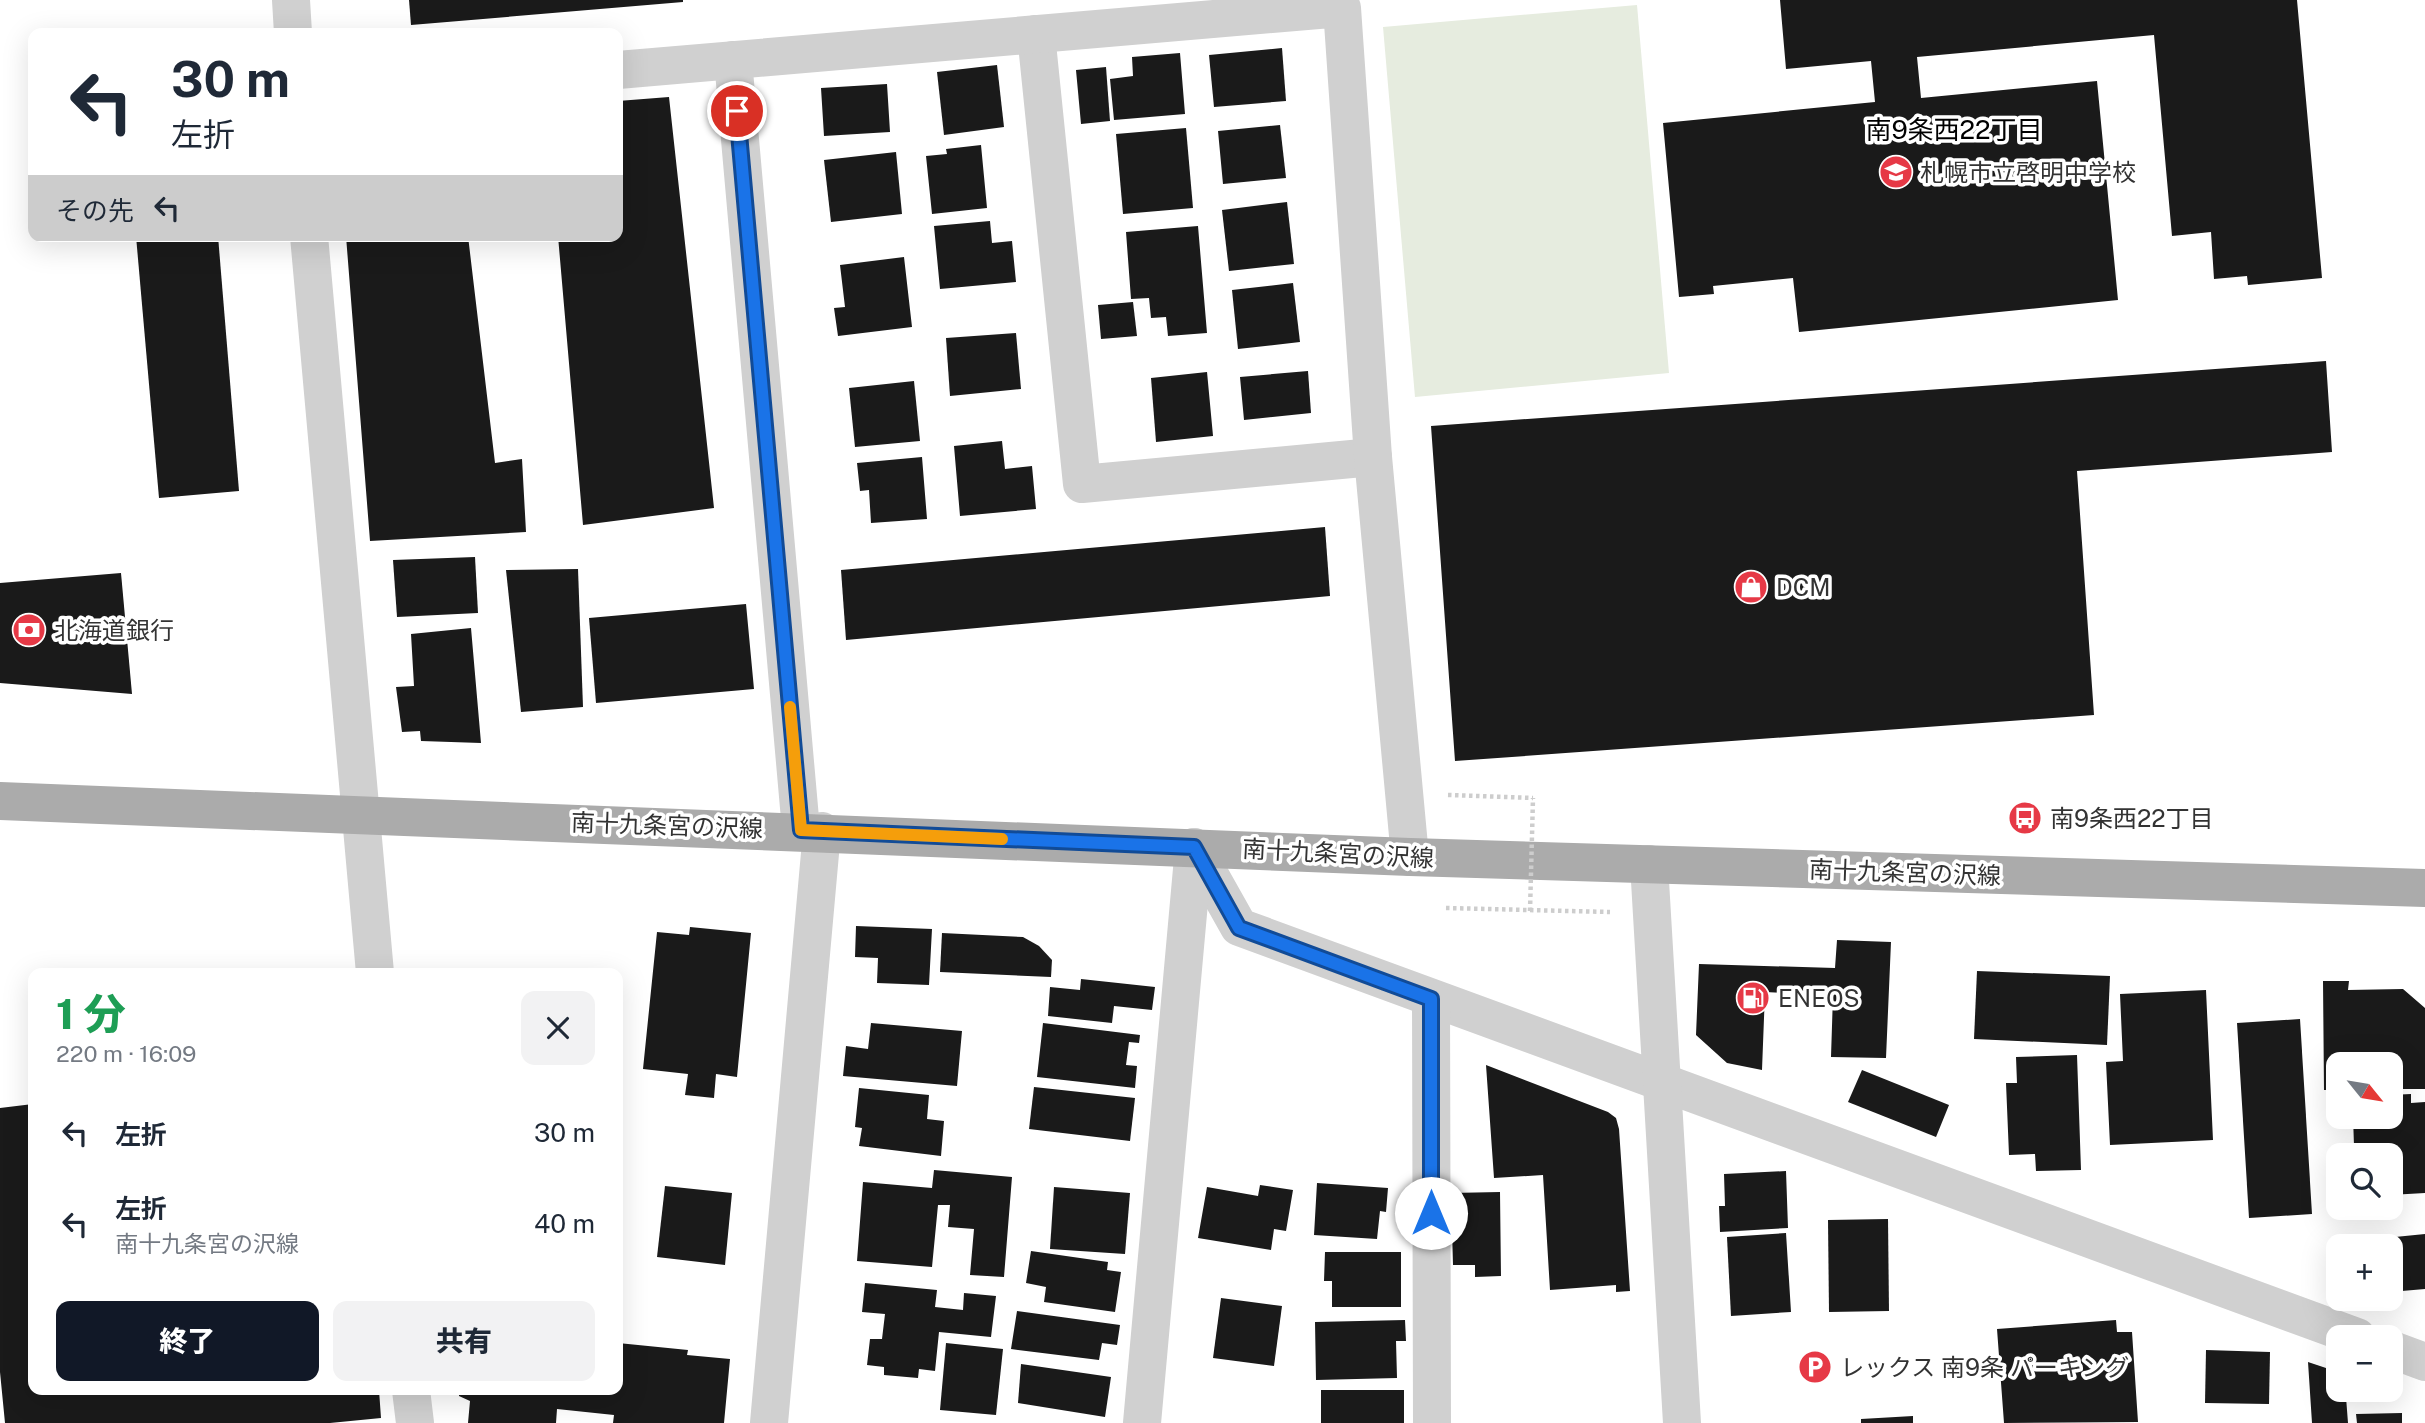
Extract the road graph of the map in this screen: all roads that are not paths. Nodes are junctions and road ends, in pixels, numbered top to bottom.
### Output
1 (290, 0) edge
2 (293, 28) edge
3 (1036, 34) junction
4 (733, 60) junction
5 (623, 70) edge
6 (311, 242) edge
7 (1373, 457) junction
8 (0, 801) edge
9 (361, 814) junction
10 (811, 831) junction
11 (1194, 847) junction
12 (1410, 857) junction
13 (1649, 864) junction
14 (2425, 888) edge
15 (375, 968) edge
16 (1431, 999) junction
17 (1662, 1083) junction
18 (2326, 1326) edge
19 (2403, 1354) edge
20 (2425, 1362) edge
21 (412, 1395) edge
22 (415, 1423) edge
23 (769, 1423) edge
24 (1142, 1423) edge
25 (1432, 1423) edge
26 (1682, 1423) edge

1 - 2 street
3 - 4 street
3 - 7 street
3 - 7 street
4 - 5 street
4 - 10 street
6 - 9 street
7 - 12 street
8 - 9 main road, 南十九条宮の沢線
9 - 10 main road, 南十九条宮の沢線
9 - 15 street
10 - 11 main road, 南十九条宮の沢線
10 - 23 street
11 - 12 main road, 南十九条宮の沢線
11 - 16 street
11 - 24 street
12 - 13 main road, 南十九条宮の沢線
13 - 14 main road, 南十九条宮の沢線
13 - 17 street
16 - 17 street
16 - 25 street
17 - 18 street
17 - 26 street
19 - 20 street
21 - 22 street

